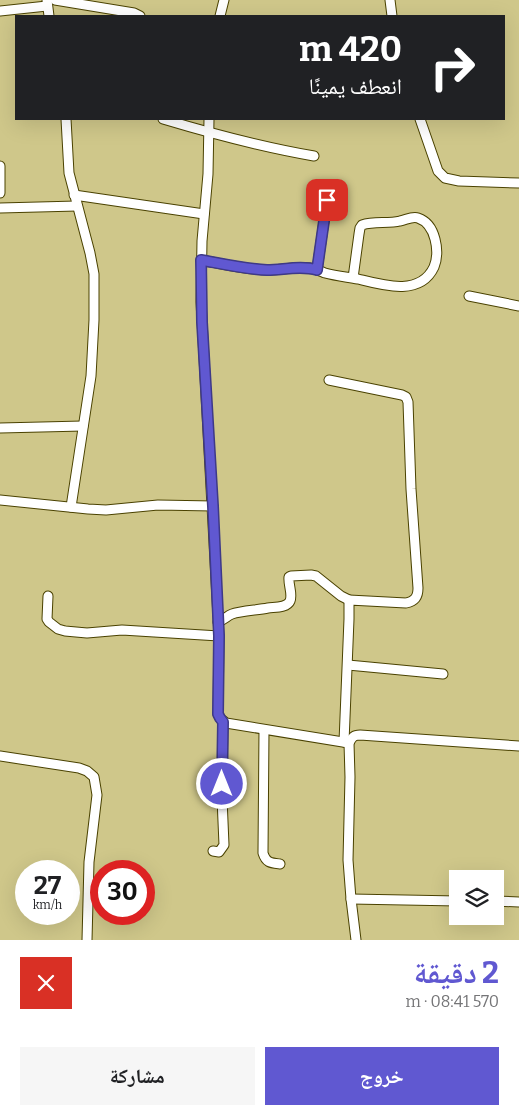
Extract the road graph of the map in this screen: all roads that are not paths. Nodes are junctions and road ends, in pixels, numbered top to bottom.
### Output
1 (55, 0) edge
2 (224, 0) edge
3 (390, 0) edge
4 (47, 3) edge
5 (0, 11) edge
6 (138, 15) edge
7 (220, 15) edge
8 (392, 15) edge
9 (66, 120) edge
10 (166, 120) edge
11 (209, 120) edge
12 (420, 120) edge
13 (209, 133) junction
14 (314, 156) dead end
15 (0, 166) edge
16 (519, 183) edge
17 (0, 193) edge
18 (74, 195) junction
19 (327, 200) dead end
20 (77, 206) junction
21 (0, 208) edge
22 (204, 214) junction
23 (201, 260) junction
24 (317, 270) junction
25 (353, 278) junction
26 (469, 296) dead end
27 (519, 306) edge
28 (329, 380) dead end
29 (83, 426) junction
30 (0, 428) edge
31 (0, 500) edge
32 (70, 506) junction
33 (213, 506) junction
34 (48, 596) dead end
35 (348, 600) junction
36 (218, 622) junction
37 (219, 636) junction
38 (348, 665) junction
39 (443, 674) dead end
40 (223, 722) junction
41 (264, 730) junction
42 (347, 742) junction
43 (519, 746) edge
44 (0, 756) edge
45 (213, 851) dead end
46 (280, 864) dead end
47 (351, 900) junction
48 (449, 901) edge
49 (504, 901) edge
50 (519, 902) edge
51 (87, 940) edge
52 (356, 940) edge

1 - 6 street
2 - 7 street
3 - 8 street
4 - 5 street
9 - 18 street
10 - 13 street
11 - 13 street
12 - 16 street
13 - 14 street
13 - 22 street
15 - 17 street
18 - 20 street
18 - 22 street
19 - 24 street
20 - 21 street
20 - 29 street
22 - 23 street
23 - 24 street
23 - 33 street
24 - 25 street
25 - 25 street
26 - 27 street
28 - 35 street
29 - 30 street
29 - 32 street
31 - 32 street
32 - 33 street
33 - 36 street
34 - 37 street
35 - 36 street
35 - 38 street
36 - 37 street
37 - 40 street
38 - 39 street
38 - 42 street
40 - 41 street
40 - 45 street
41 - 42 street
41 - 46 street
42 - 43 street
42 - 47 street
44 - 51 street
47 - 48 street
47 - 52 street
49 - 50 street

